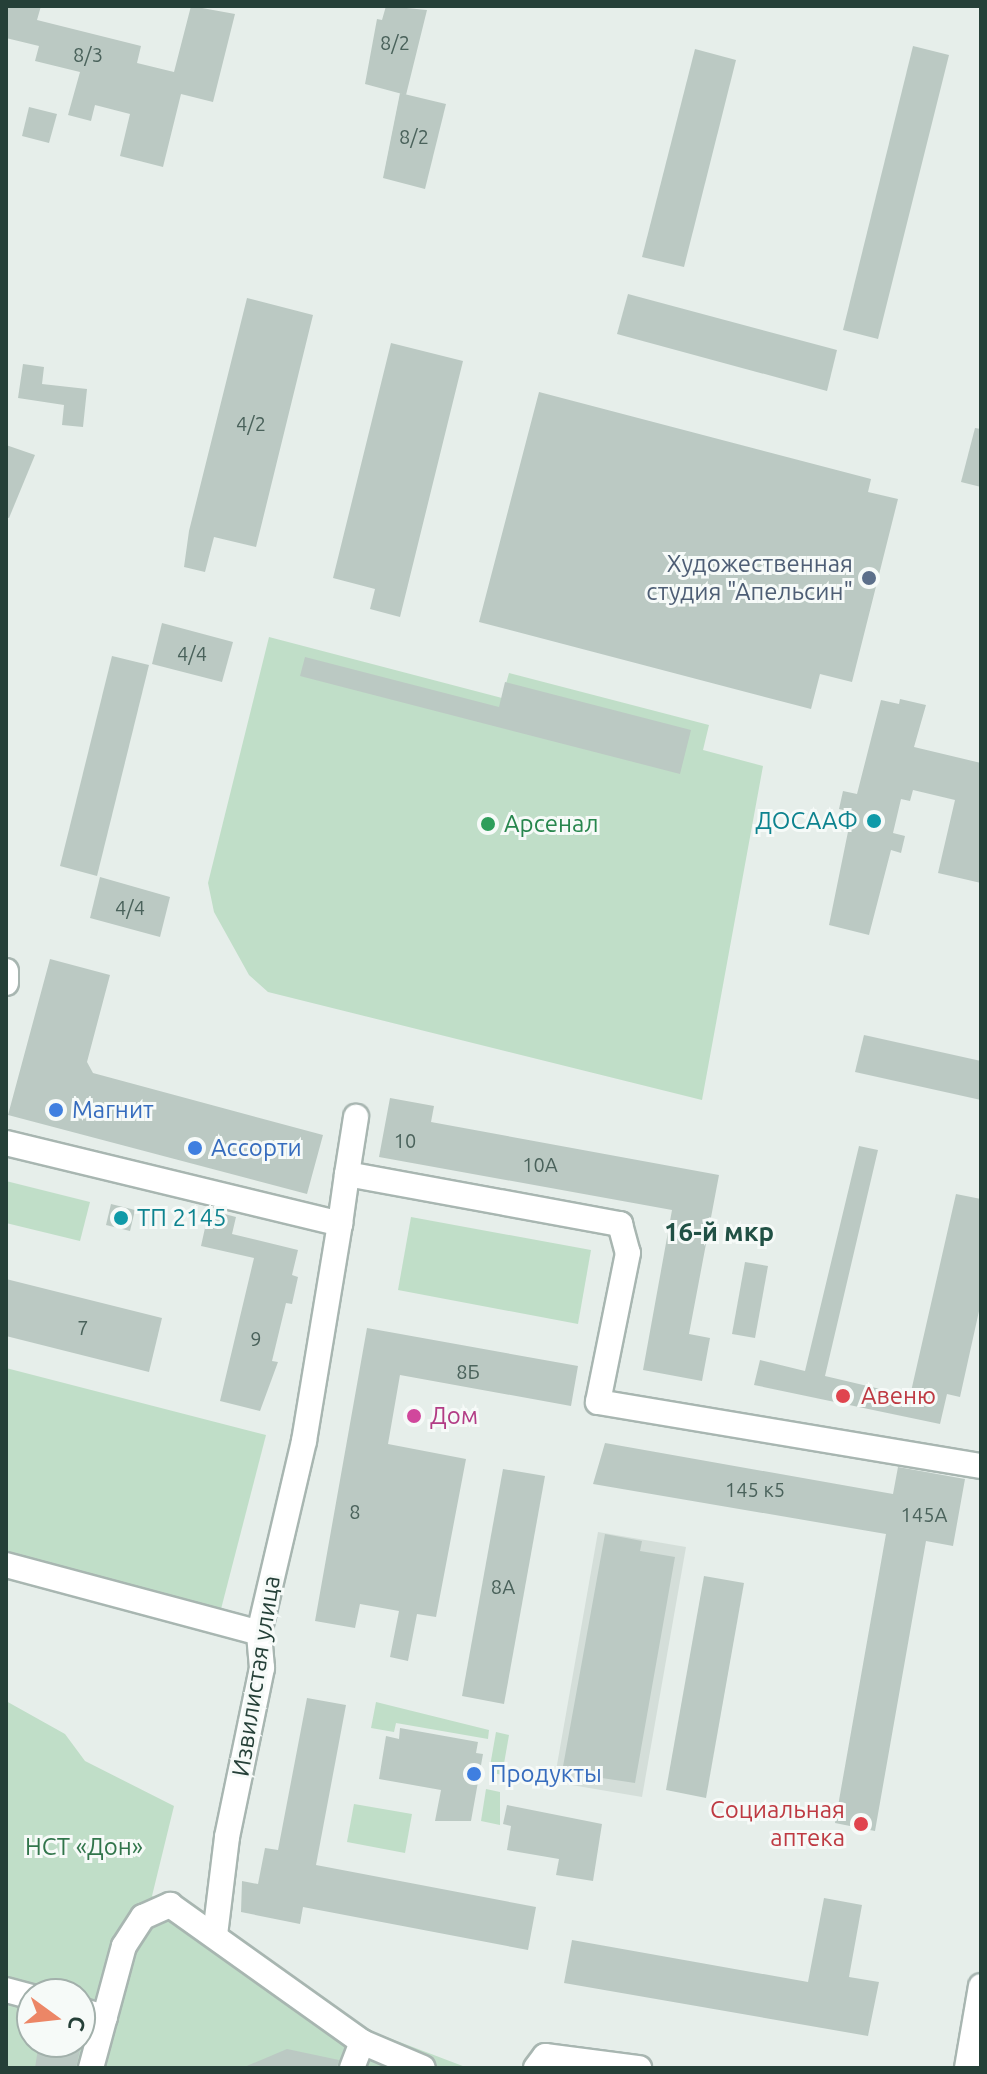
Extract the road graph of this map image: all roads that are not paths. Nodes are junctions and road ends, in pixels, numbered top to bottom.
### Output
1 (6, 971) edge
2 (6, 983) edge
3 (356, 1117) dead end
4 (6, 1143) edge
5 (347, 1174) junction
6 (340, 1224) junction
7 (981, 1466) edge
8 (6, 1565) edge
9 (259, 1633) junction
10 (215, 1935) junction
11 (981, 1986) edge
12 (96, 2014) edge
13 (105, 2017) junction
14 (362, 2042) junction
15 (91, 2068) edge
16 (352, 2068) edge
17 (423, 2068) edge
18 (536, 2068) edge
19 (639, 2068) edge
20 (967, 2068) edge

1 - 2 street
3 - 5 street, Извилистая улица
4 - 6 street
5 - 6 street, Извилистая улица
5 - 7 street
6 - 9 street, Извилистая улица
8 - 9 street
9 - 10 street, Извилистая улица
10 - 13 street
10 - 14 street
11 - 20 street
12 - 13 street
13 - 15 street
14 - 16 street
14 - 17 street
18 - 19 street

